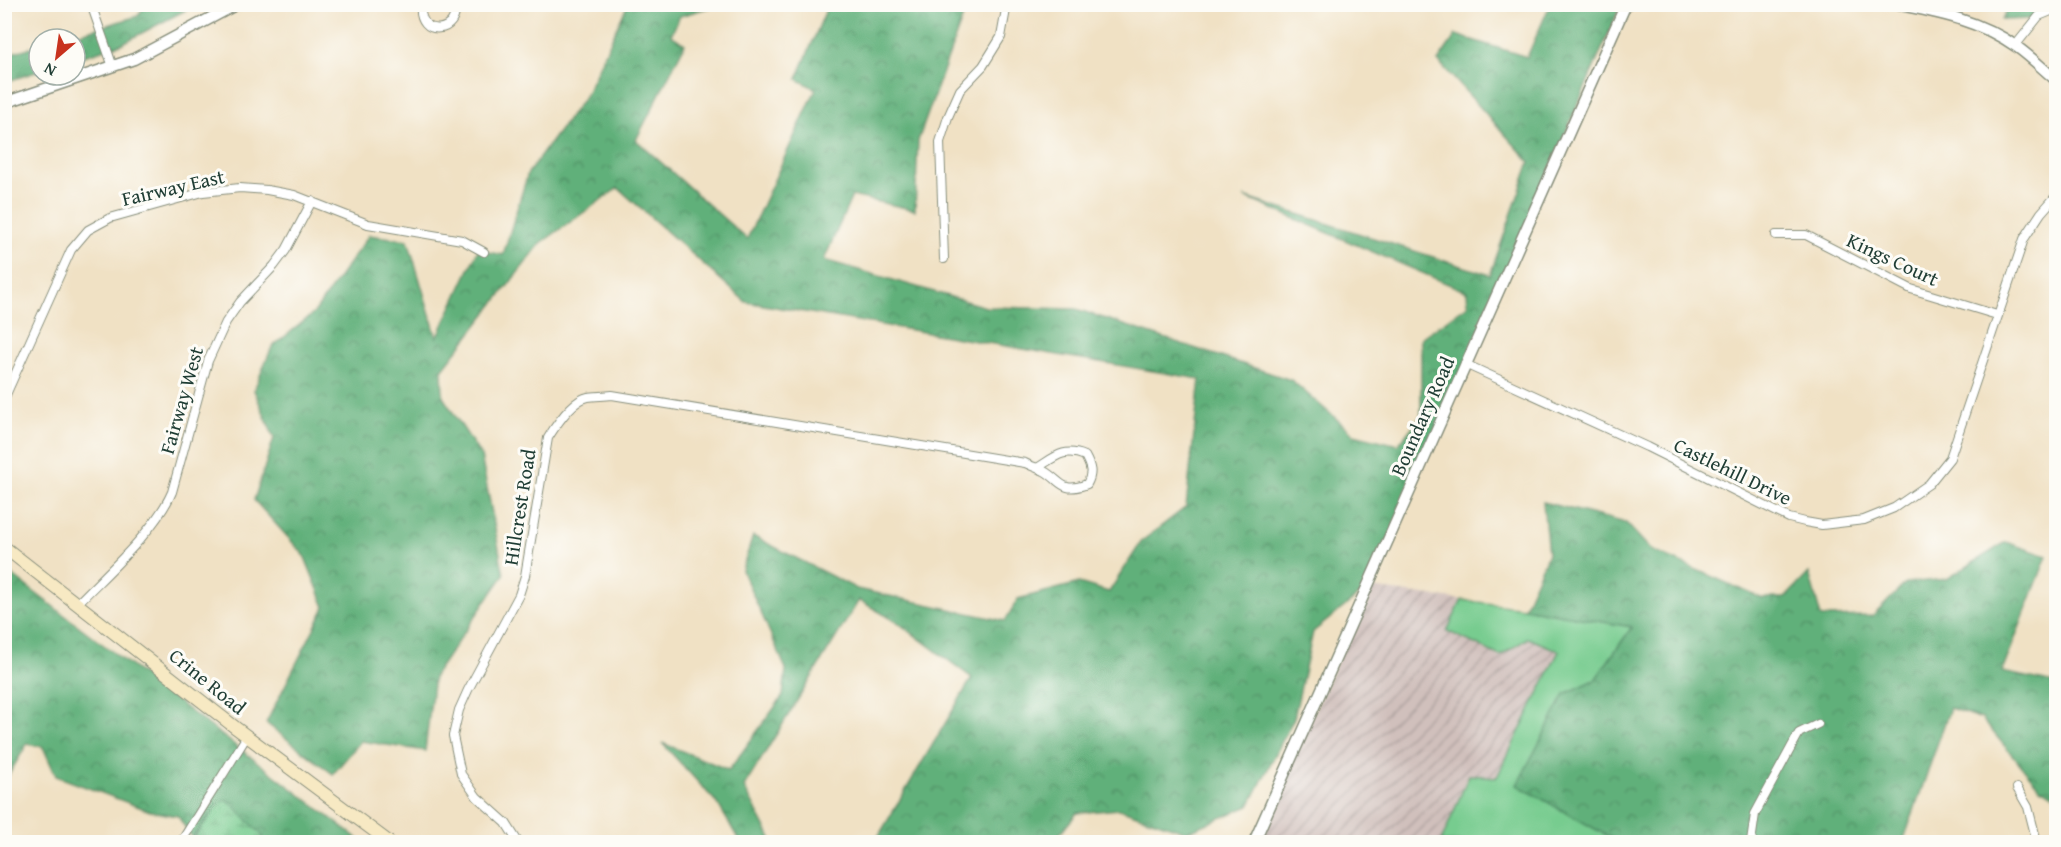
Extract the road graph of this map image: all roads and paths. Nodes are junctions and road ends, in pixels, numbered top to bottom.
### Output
1 (91, 4) edge
2 (237, 4) edge
3 (421, 4) edge
4 (454, 4) edge
5 (1007, 4) edge
6 (1626, 4) edge
7 (1895, 4) edge
8 (2056, 9) edge
9 (2015, 46) junction
10 (113, 67) junction
11 (2056, 80) edge
12 (4, 103) edge
13 (2056, 196) edge
14 (312, 201) junction
15 (1776, 235) dead end
16 (484, 252) dead end
17 (944, 259) dead end
18 (1997, 315) junction
19 (1465, 364) junction
20 (4, 399) edge
21 (1037, 468) junction
22 (4, 547) edge
23 (78, 603) junction
24 (1818, 724) dead end
25 (247, 736) junction
26 (2017, 788) dead end
27 (181, 843) edge
28 (389, 843) edge
29 (518, 843) edge
30 (1254, 843) edge
31 (1751, 843) edge
32 (2037, 843) edge

1 - 10 street
2 - 10 street
3 - 4 street
5 - 17 street
6 - 19 street, Boundary Road
7 - 9 street
8 - 9 street
9 - 11 street
10 - 12 street
13 - 18 street, Castlehill Drive
14 - 16 street, Fairway East
14 - 20 street, Fairway East
14 - 23 street, Fairway West
15 - 18 street, Kings Court
18 - 19 street, Castlehill Drive
19 - 30 street, Boundary Road
21 - 21 street, Hillcrest Road
21 - 29 street, Hillcrest Road
22 - 23 main road, Crine Road
23 - 25 main road, Crine Road
24 - 31 street
25 - 27 street
25 - 28 main road, Crine Road
26 - 32 street

